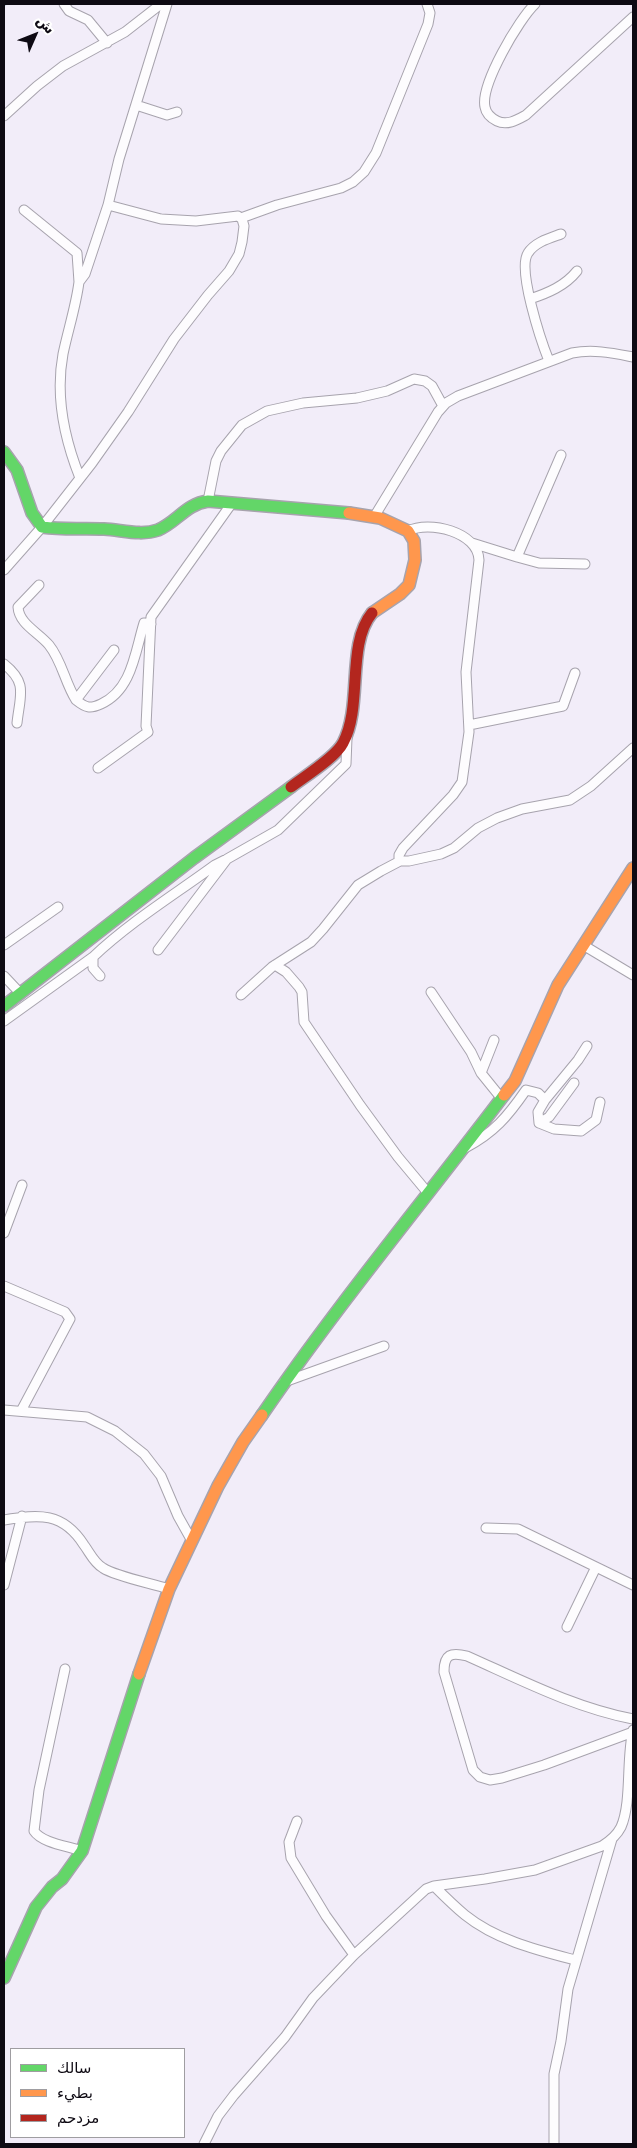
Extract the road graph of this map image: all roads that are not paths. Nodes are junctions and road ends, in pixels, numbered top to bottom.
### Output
1 (64, 4) edge
2 (161, 4) edge
3 (167, 4) edge
4 (427, 4) edge
5 (535, 4) edge
6 (633, 17) edge
7 (106, 43) junction
8 (136, 104) junction
9 (177, 112) dead end
10 (4, 116) edge
11 (108, 205) junction
12 (24, 210) dead end
13 (241, 218) junction
14 (561, 234) dead end
15 (577, 272) dead end
16 (79, 282) junction
17 (530, 299) junction
18 (633, 357) edge
19 (548, 361) junction
20 (443, 406) junction
21 (4, 452) edge
22 (561, 455) dead end
23 (80, 478) junction
24 (208, 501) junction
25 (232, 504) junction
26 (374, 517) junction
27 (42, 527) junction
28 (408, 531) junction
29 (472, 543) junction
30 (517, 556) junction
31 (585, 564) dead end
32 (4, 570) edge
33 (40, 585) dead end
34 (151, 624) junction
35 (114, 650) dead end
36 (4, 664) edge
37 (575, 673) dead end
38 (76, 700) junction
39 (17, 723) dead end
40 (469, 725) junction
41 (347, 735) junction
42 (633, 748) edge
43 (98, 768) dead end
44 (227, 859) junction
45 (400, 861) junction
46 (633, 868) edge
47 (58, 907) dead end
48 (4, 945) edge
49 (583, 945) junction
50 (158, 950) dead end
51 (93, 957) junction
52 (275, 965) junction
53 (633, 975) edge
54 (4, 976) edge
55 (100, 976) dead end
56 (431, 992) dead end
57 (20, 993) junction
58 (241, 995) dead end
59 (4, 1006) edge
60 (4, 1021) edge
61 (494, 1040) dead end
62 (587, 1046) dead end
63 (481, 1073) junction
64 (574, 1083) dead end
65 (502, 1099) junction
66 (545, 1100) junction
67 (600, 1102) dead end
68 (539, 1123) junction
69 (464, 1148) junction
70 (22, 1184) dead end
71 (428, 1193) junction
72 (4, 1234) edge
73 (4, 1286) edge
74 (384, 1346) dead end
75 (284, 1382) junction
76 (4, 1410) edge
77 (21, 1411) junction
78 (22, 1516) junction
79 (4, 1520) edge
80 (486, 1528) dead end
81 (192, 1541) junction
82 (596, 1567) junction
83 (633, 1584) edge
84 (4, 1585) edge
85 (169, 1589) junction
86 (567, 1626) dead end
87 (65, 1670) dead end
88 (633, 1720) edge
89 (633, 1731) edge
90 (296, 1821) dead end
91 (612, 1839) junction
92 (82, 1851) junction
93 (434, 1886) junction
94 (354, 1956) junction
95 (575, 1960) junction
96 (4, 1978) edge
97 (204, 2144) edge
98 (554, 2144) edge

1 - 7 street
2 - 7 street
3 - 8 street
4 - 13 street
5 - 6 street
7 - 10 street
8 - 9 street
8 - 11 street
11 - 13 street
11 - 16 street
12 - 16 street
13 - 23 street
14 - 17 street
15 - 17 street
16 - 23 street
17 - 19 street
18 - 19 street
19 - 20 street
20 - 24 street
20 - 26 street
21 - 27 street
22 - 30 street
23 - 27 street
24 - 25 street
24 - 27 street
25 - 26 street
25 - 34 street
26 - 28 street
27 - 32 street
28 - 29 street
28 - 41 street
29 - 30 street
29 - 40 street
30 - 31 street
33 - 38 street
34 - 38 street
34 - 43 street
35 - 38 street
36 - 39 street
37 - 40 street
40 - 45 street
41 - 44 street
41 - 57 street
42 - 45 street
44 - 50 street
44 - 51 street
45 - 52 street
46 - 49 street
47 - 48 street
49 - 53 street
49 - 65 street
51 - 55 street
51 - 60 street
52 - 58 street
52 - 71 street
54 - 57 street
56 - 63 street
57 - 59 street
61 - 63 street
62 - 66 street
63 - 65 street
64 - 68 street
65 - 69 street
66 - 68 street
66 - 69 street
67 - 68 street
69 - 71 street
70 - 72 street
71 - 75 street
73 - 77 street
74 - 75 street
75 - 81 street
76 - 77 street
77 - 81 street
78 - 79 street
78 - 84 street
78 - 85 street
80 - 82 street
81 - 85 street
82 - 83 street
82 - 86 street
85 - 92 street
87 - 92 street
88 - 89 street
89 - 91 street
90 - 94 street
91 - 93 street
91 - 95 street
92 - 96 street
93 - 94 street
93 - 95 street
94 - 97 street
95 - 98 street

